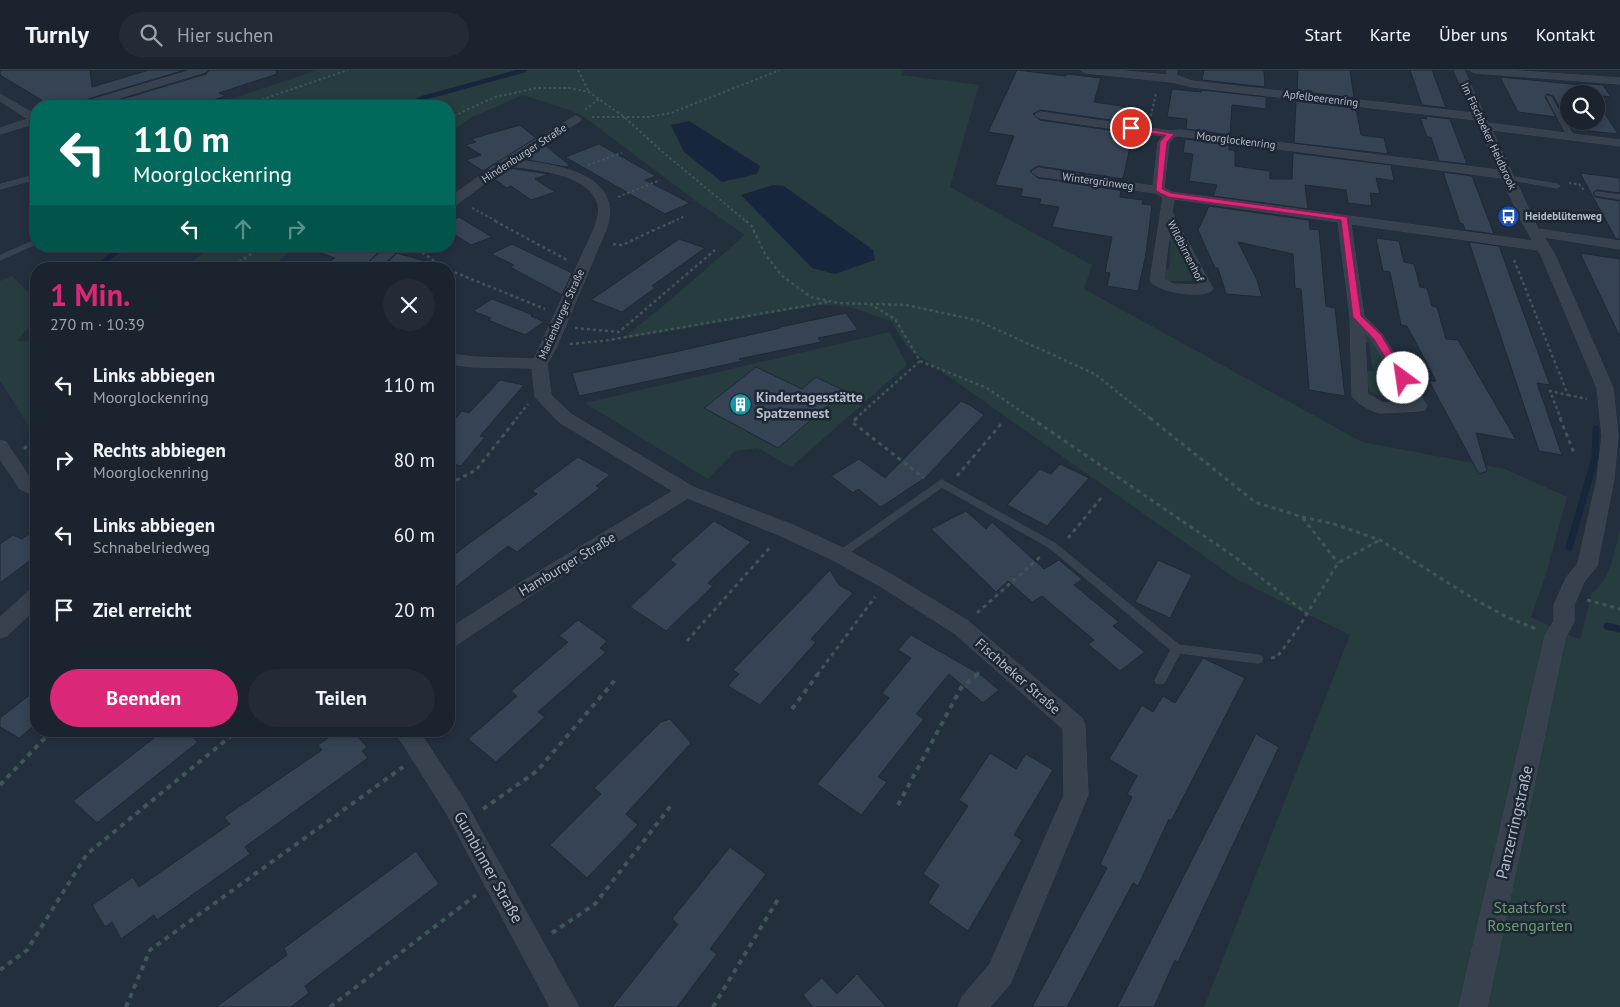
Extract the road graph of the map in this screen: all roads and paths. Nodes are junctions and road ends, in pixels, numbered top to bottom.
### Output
1 (202, 70) edge
2 (348, 70) edge
3 (578, 70) edge
4 (780, 70) edge
5 (1086, 70) edge
6 (1459, 70) edge
7 (1475, 70) edge
8 (1173, 74) edge
9 (1158, 77) junction
10 (1618, 80) edge
11 (589, 92) junction
12 (0, 97) edge
13 (1549, 97) dead end
14 (103, 100) edge
15 (260, 100) edge
16 (30, 115) edge
17 (455, 115) edge
18 (623, 116) junction
19 (1040, 116) dead end
20 (576, 119) joint
21 (30, 121) edge
22 (1481, 121) junction
23 (0, 131) edge
24 (1150, 131) junction
25 (1171, 134) junction
26 (1572, 138) junction
27 (1620, 143) edge
28 (622, 153) dead end
29 (506, 162) junction
30 (1038, 172) dead end
31 (567, 173) junction
32 (1507, 177) junction
33 (30, 178) edge
34 (660, 180) dead end
35 (1557, 186) dead end
36 (0, 187) edge
37 (1164, 192) junction
38 (1597, 194) dead end
39 (1620, 197) edge
40 (455, 200) edge
41 (603, 203) junction
42 (466, 208) dead end
43 (1166, 212) junction
44 (685, 216) dead end
45 (1344, 218) junction
46 (1538, 239) junction
47 (592, 244) junction
48 (30, 245) edge
49 (1620, 245) edge
50 (715, 250) dead end
51 (254, 252) edge
52 (389, 252) edge
53 (418, 252) edge
54 (0, 258) edge
55 (585, 260) junction
56 (1514, 260) dead end
57 (239, 262) edge
58 (378, 262) edge
59 (436, 262) edge
60 (455, 273) edge
61 (831, 302) junction
62 (870, 304) junction
63 (563, 313) junction
64 (1357, 317) junction
65 (557, 327) junction
66 (549, 346) junction
67 (455, 360) edge
68 (920, 362) junction
69 (539, 364) junction
70 (544, 396) junction
71 (1614, 405) edge
72 (1001, 424) dead end
73 (0, 446) edge
74 (1574, 453) dead end
75 (455, 481) edge
76 (940, 485) junction
77 (30, 487) edge
78 (687, 491) junction
79 (1102, 497) dead end
80 (1302, 517) junction
81 (786, 530) junction
82 (1380, 540) junction
83 (1052, 546) junction
84 (840, 555) junction
85 (1338, 563) junction
86 (887, 581) junction
87 (1570, 592) junction
88 (30, 602) edge
89 (1620, 609) edge
90 (1307, 614) junction
91 (961, 627) junction
92 (0, 630) edge
93 (455, 635) edge
94 (1555, 636) junction
95 (687, 641) dead end
96 (1177, 649) junction
97 (997, 658) junction
98 (1258, 659) joint
99 (616, 679) dead end
100 (1160, 680) dead end
101 (792, 709) dead end
102 (47, 737) edge
103 (230, 737) edge
104 (410, 737) edge
105 (421, 754) junction
106 (0, 785) edge
107 (673, 803) dead end
108 (898, 805) dead end
109 (464, 823) junction
110 (496, 880) junction
111 (780, 896) dead end
112 (533, 946) junction
113 (0, 970) edge
114 (126, 1007) edge
115 (330, 1007) edge
116 (565, 1007) edge
117 (713, 1007) edge
118 (972, 1007) edge
119 (1473, 1007) edge

1 - 14 street
2 - 15 path
3 - 11 path
4 - 18 path
5 - 9 street
6 - 22 street, Im Fischbeker Heidbrook
7 - 10 street
8 - 9 street
8 - 22 street, Apfelbeerenring
9 - 24 path
11 - 17 path
11 - 18 path
12 - 16 street
13 - 26 lane
18 - 20 path
18 - 61 path
19 - 24 street, Moorglockenring
20 - 29 street, Hindenburger Straße
21 - 23 street
22 - 26 street
22 - 32 street, Im Fischbeker Heidbrook
24 - 25 street, Moorglockenring
25 - 32 street, Moorglockenring
25 - 37 street
26 - 27 street
28 - 31 path
29 - 31 street
29 - 40 street, Hindenburger Straße
30 - 37 street, Wintergrünweg
31 - 41 street
32 - 35 lane
32 - 46 street, Im Fischbeker Heidbrook
33 - 36 lane
34 - 41 path
37 - 43 street, Wildbirnenhof
37 - 45 street
38 - 39 lane
41 - 47 street, Marienburger Straße
42 - 55 path
43 - 43 street, Wildbirnenhof
44 - 47 path
45 - 46 street
45 - 64 street
46 - 49 street
46 - 71 street
47 - 55 street, Marienburger Straße
48 - 54 lane
50 - 65 path
51 - 57 path
52 - 58 street
53 - 59 path
55 - 63 street, Marienburger Straße
56 - 74 path
60 - 63 path
61 - 62 path
61 - 66 path
62 - 68 path
62 - 80 path
63 - 65 street, Marienburger Straße
64 - 64 street
65 - 66 street, Marienburger Straße
66 - 69 street, Marienburger Straße
67 - 69 street
68 - 76 path
68 - 90 path
69 - 70 street, Marienburger Straße
70 - 75 path
70 - 78 street
71 - 87 street
72 - 76 path
73 - 77 street
76 - 83 lane
76 - 84 lane
78 - 81 street, Fischbeker Straße
78 - 93 street, Hamburger Straße
79 - 83 path
80 - 82 path
80 - 85 path
81 - 84 street, Fischbeker Straße
81 - 95 path
82 - 85 path
82 - 94 path
83 - 91 path
83 - 96 lane
84 - 86 street, Fischbeker Straße
85 - 90 path
86 - 91 street, Fischbeker Straße
86 - 101 path
87 - 89 path
87 - 94 street
88 - 92 street
90 - 98 path
91 - 97 street, Fischbeker Straße
94 - 119 street, Panzerringstraße
96 - 98 lane
96 - 100 lane
97 - 108 path
97 - 118 street, Fischbeker Straße
99 - 109 path
102 - 106 path
103 - 113 path
104 - 105 street, Gumbinner Straße
105 - 109 street, Gumbinner Straße
105 - 114 path
107 - 112 path
109 - 110 street, Gumbinner Straße
110 - 112 street, Gumbinner Straße
110 - 115 path
111 - 117 path
112 - 116 street, Gumbinner Straße

